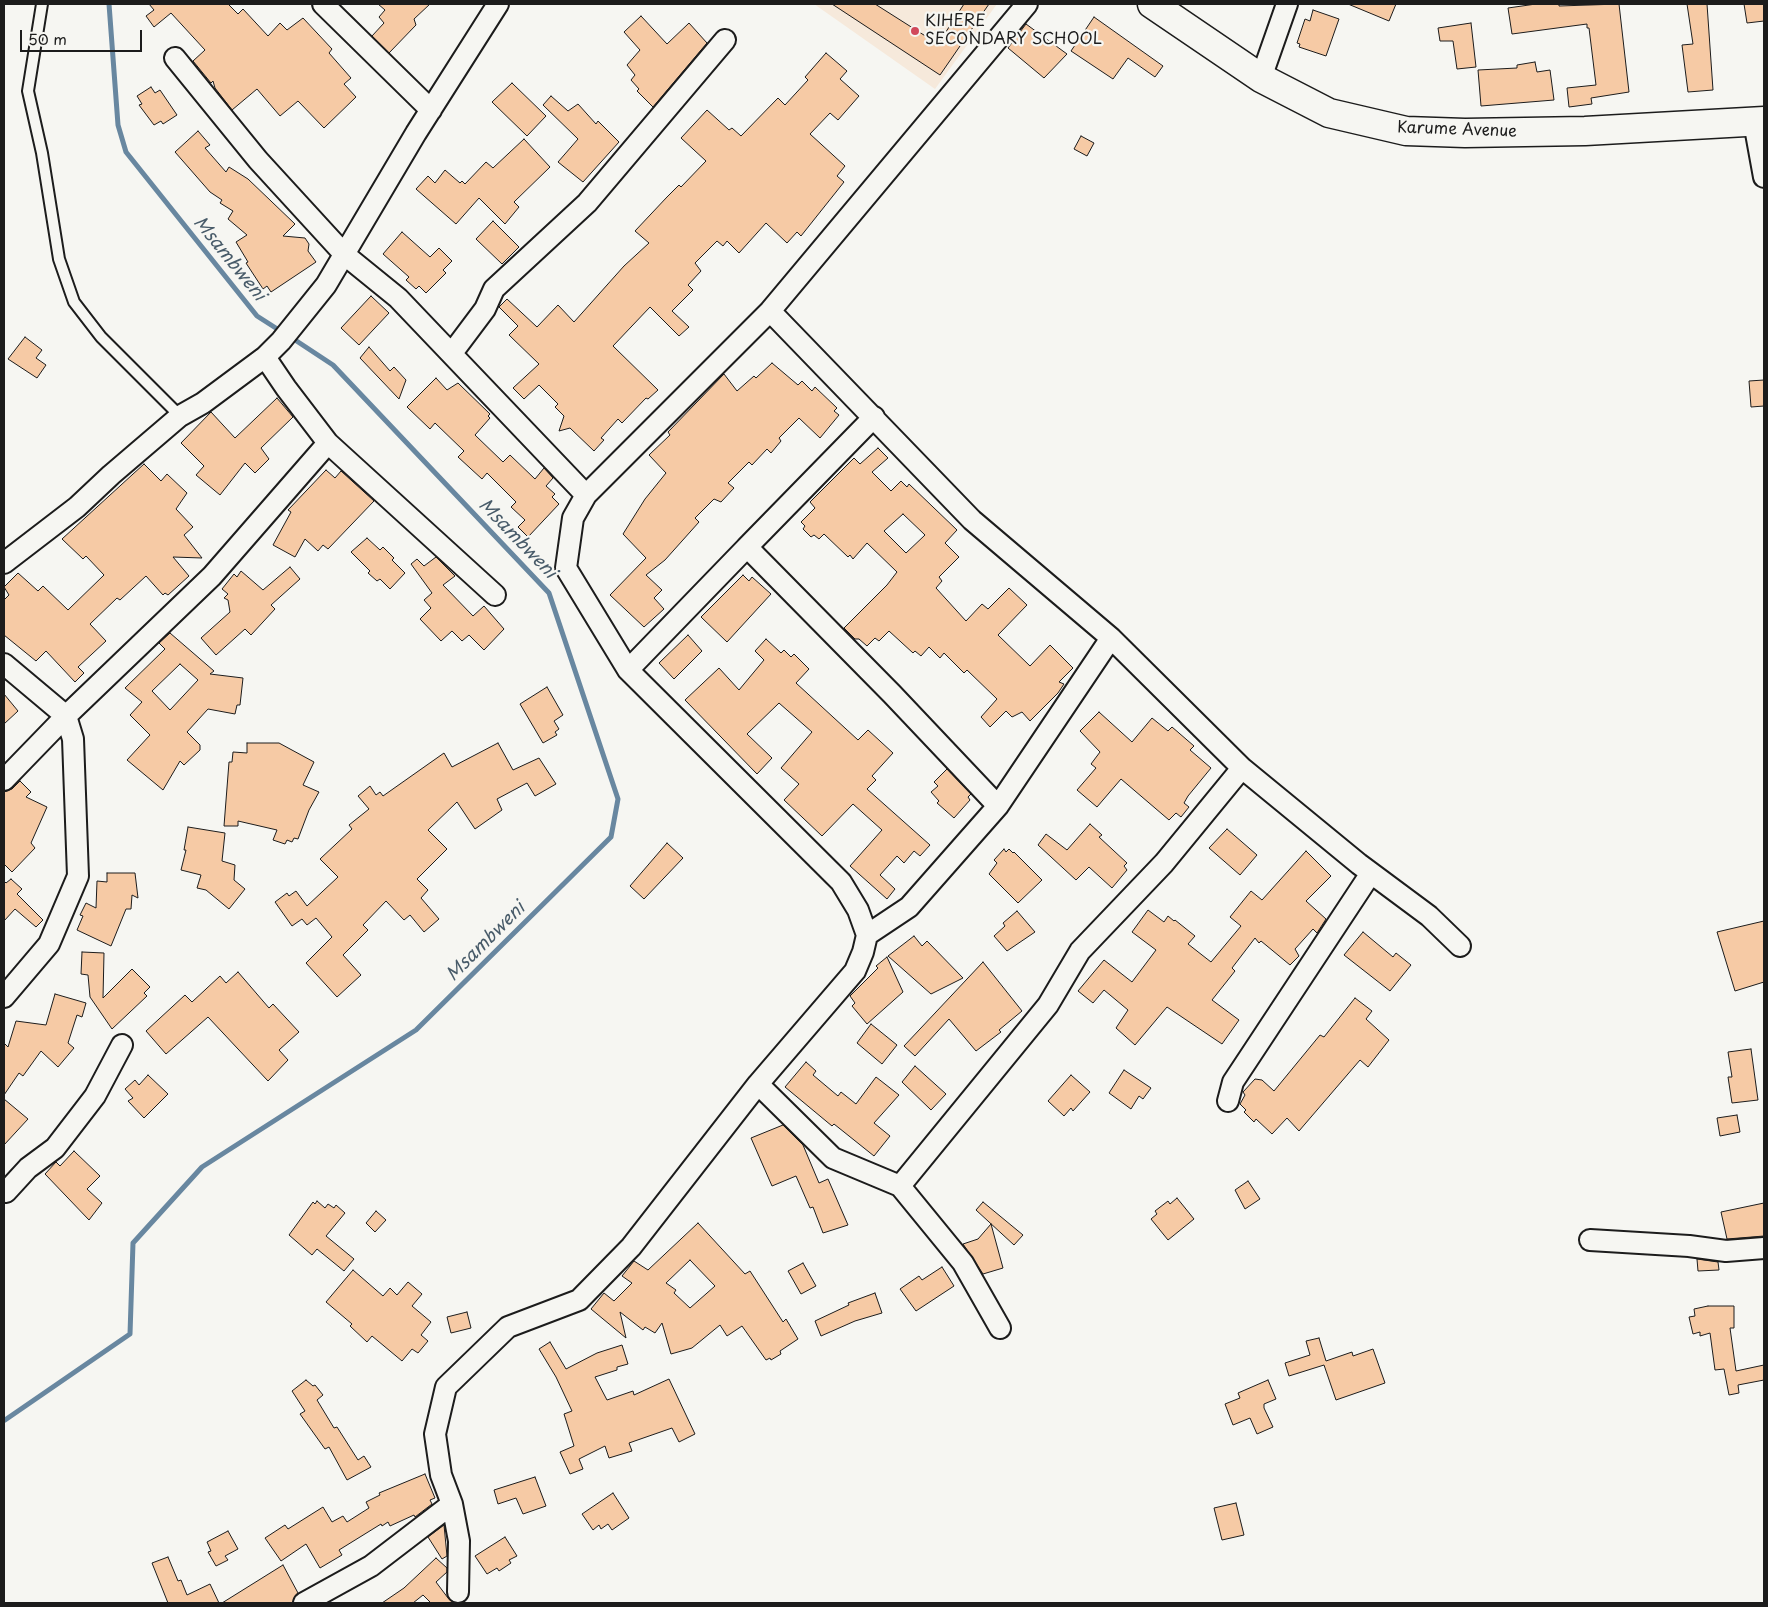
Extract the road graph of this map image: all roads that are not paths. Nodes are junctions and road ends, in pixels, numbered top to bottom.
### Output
1 (42, 4) edge
2 (323, 4) edge
3 (498, 4) edge
4 (1027, 4) edge
5 (1152, 4) edge
6 (1287, 4) edge
7 (726, 40) dead end
8 (174, 58) dead end
9 (1261, 78) junction
10 (431, 110) junction
11 (1759, 121) edge
12 (1764, 177) edge
13 (344, 255) junction
14 (770, 310) junction
15 (452, 353) junction
16 (266, 357) junction
17 (180, 416) junction
18 (874, 417) junction
19 (328, 443) junction
20 (586, 495) junction
21 (747, 547) junction
22 (4, 563) edge
23 (495, 595) dead end
24 (1111, 638) junction
25 (4, 664) edge
26 (628, 670) junction
27 (66, 716) junction
28 (1242, 768) junction
29 (4, 780) edge
30 (998, 806) junction
31 (1371, 873) junction
32 (867, 935) junction
33 (1460, 946) dead end
34 (4, 997) edge
35 (122, 1045) dead end
36 (758, 1084) junction
37 (1228, 1101) dead end
38 (900, 1186) junction
39 (4, 1193) edge
40 (1590, 1240) dead end
41 (1764, 1248) edge
42 (1000, 1328) dead end
43 (452, 1504) junction
44 (458, 1592) dead end
45 (304, 1603) edge

1 - 17 lane
2 - 10 street
3 - 10 street
4 - 14 street
5 - 9 main road, Karume Avenue
6 - 9 street
7 - 15 street
8 - 13 street
9 - 11 main road, Karume Avenue
10 - 13 street
11 - 12 street
13 - 15 street
13 - 16 street
14 - 18 street
14 - 20 street
15 - 20 street
16 - 17 street
16 - 19 street
17 - 22 street
18 - 21 street
18 - 24 street
19 - 23 street
19 - 27 street
20 - 26 street
21 - 26 street
21 - 30 street
24 - 28 street
24 - 30 street
25 - 27 street
26 - 32 street
27 - 29 street
27 - 34 street
28 - 31 street
28 - 38 street
30 - 32 street
31 - 33 street
31 - 37 street
32 - 36 street
35 - 39 street
36 - 38 street
36 - 43 street
38 - 42 street
40 - 41 street
43 - 44 street
43 - 45 street

